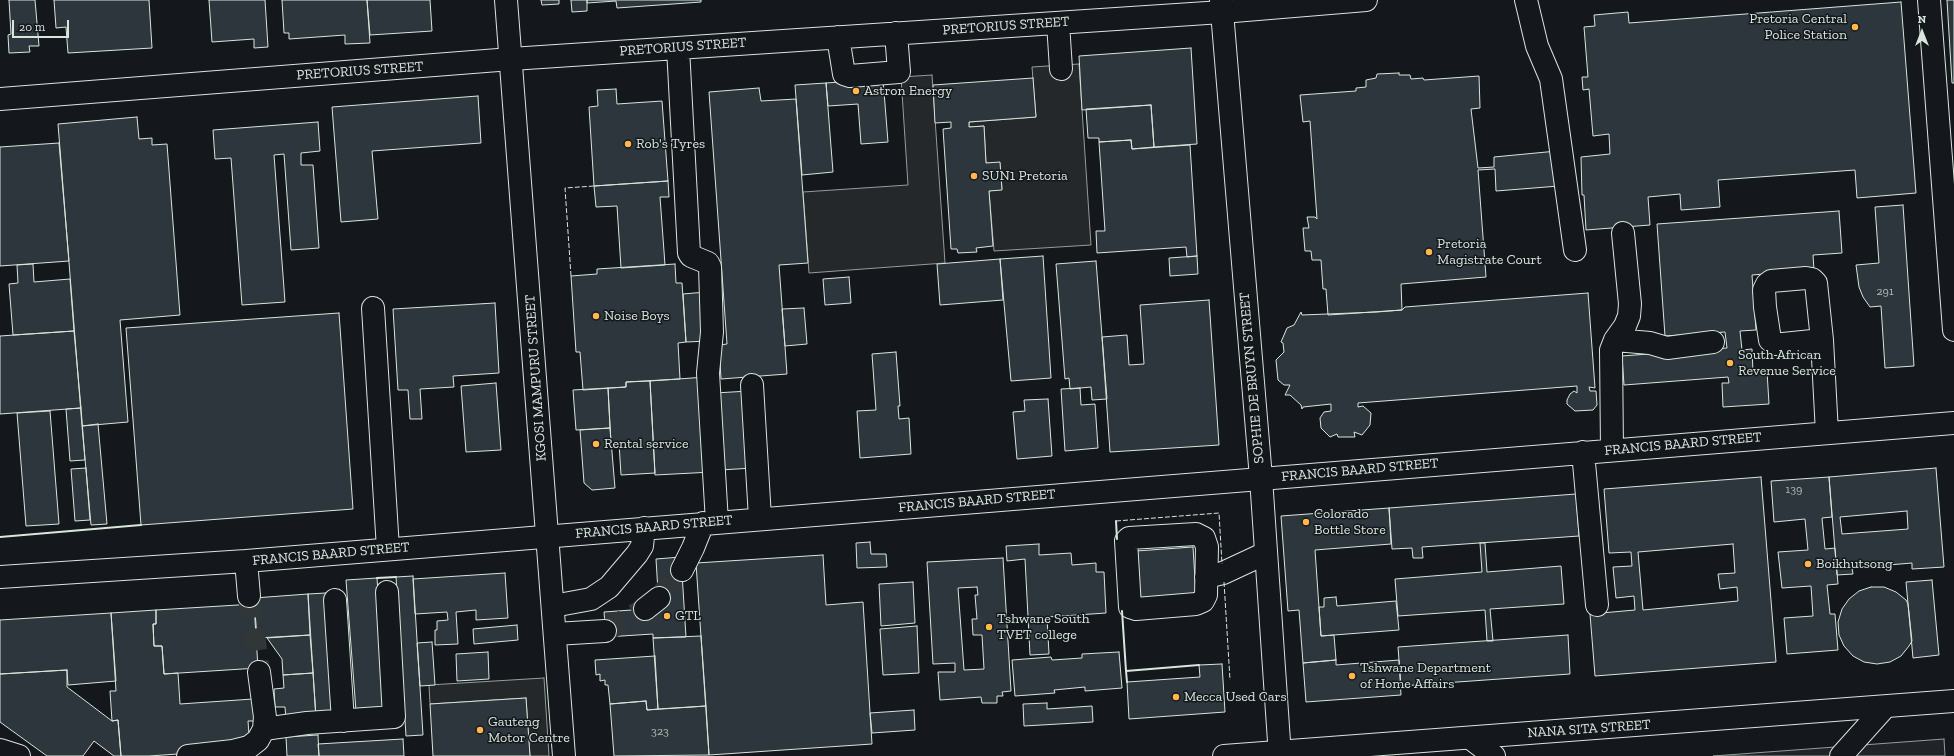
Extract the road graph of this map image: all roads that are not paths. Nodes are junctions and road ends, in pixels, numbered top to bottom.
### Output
1 (506, 0) edge
2 (1366, 0) edge
3 (1526, 0) edge
4 (1929, 0) edge
5 (1221, 6) edge
6 (1058, 22) junction
7 (896, 33) junction
8 (838, 37) junction
9 (678, 48) junction
10 (511, 59) junction
11 (1061, 69) dead end
12 (0, 99) edge
13 (1623, 233) dead end
14 (1575, 250) dead end
15 (374, 308) dead end
16 (1954, 330) edge
17 (1615, 340) junction
18 (1822, 340) dead end
19 (1713, 342) dead end
20 (752, 385) dead end
21 (1954, 423) edge
22 (1827, 433) junction
23 (1612, 450) junction
24 (1583, 452) junction
25 (1261, 478) junction
26 (760, 518) junction
27 (710, 522) junction
28 (644, 528) junction
29 (548, 535) junction
30 (388, 549) junction
31 (1266, 553) junction
32 (246, 561) junction
33 (682, 570) tunnel mouth
34 (0, 577) edge
35 (1206, 577) junction
36 (387, 592) dead end
37 (249, 596) tunnel mouth
38 (335, 600) dead end
39 (1597, 605) dead end
40 (553, 606) junction
41 (605, 631) tunnel mouth
42 (555, 634) junction
43 (259, 672) tunnel mouth
44 (1954, 701) edge
45 (1885, 706) junction
46 (343, 720) junction
47 (264, 729) junction
48 (1470, 738) junction
49 (0, 750) edge
50 (1280, 754) edge
51 (19, 756) edge
52 (188, 756) edge
53 (564, 756) edge
54 (1224, 756) edge
55 (1494, 756) edge
56 (1840, 756) edge

1 - 10 street, KGOSI MAMPURU STREET
2 - 5 street, PRETORIUS STREET
3 - 14 street
4 - 16 street
5 - 6 street, PRETORIUS STREET
5 - 25 street, SOPHIE DE BRUYN STREET
6 - 7 street, PRETORIUS STREET
6 - 11 street
7 - 8 street, PRETORIUS STREET
7 - 8 street
8 - 9 street, PRETORIUS STREET
9 - 10 street, PRETORIUS STREET
9 - 27 street
10 - 12 street, PRETORIUS STREET
10 - 29 street, KGOSI MAMPURU STREET
13 - 17 street
15 - 30 street
17 - 19 street
17 - 23 street
18 - 22 street
20 - 26 street
21 - 22 street, FRANCIS BAARD STREET
22 - 23 street, FRANCIS BAARD STREET
23 - 24 street, FRANCIS BAARD STREET
24 - 25 street, FRANCIS BAARD STREET
24 - 39 street
25 - 26 street, FRANCIS BAARD STREET
25 - 31 street, SOPHIE DE BRUYN STREET
26 - 27 street, FRANCIS BAARD STREET
27 - 28 street, FRANCIS BAARD STREET
27 - 33 street
28 - 29 street, FRANCIS BAARD STREET
28 - 40 street
29 - 30 street, FRANCIS BAARD STREET
29 - 40 street, KGOSI MAMPURU STREET
30 - 32 street, FRANCIS BAARD STREET
31 - 35 street
31 - 50 street, SOPHIE DE BRUYN STREET
32 - 34 street, FRANCIS BAARD STREET
32 - 37 street
35 - 35 street
36 - 46 street
38 - 46 street
40 - 42 street, KGOSI MAMPURU STREET
41 - 42 street
42 - 53 street, KGOSI MAMPURU STREET
43 - 47 street
44 - 45 street, NANA SITA STREET
45 - 48 street, NANA SITA STREET
45 - 56 street
46 - 47 street
47 - 52 street
48 - 50 street, NANA SITA STREET
48 - 55 street
49 - 51 street
50 - 54 street, NANA SITA STREET

